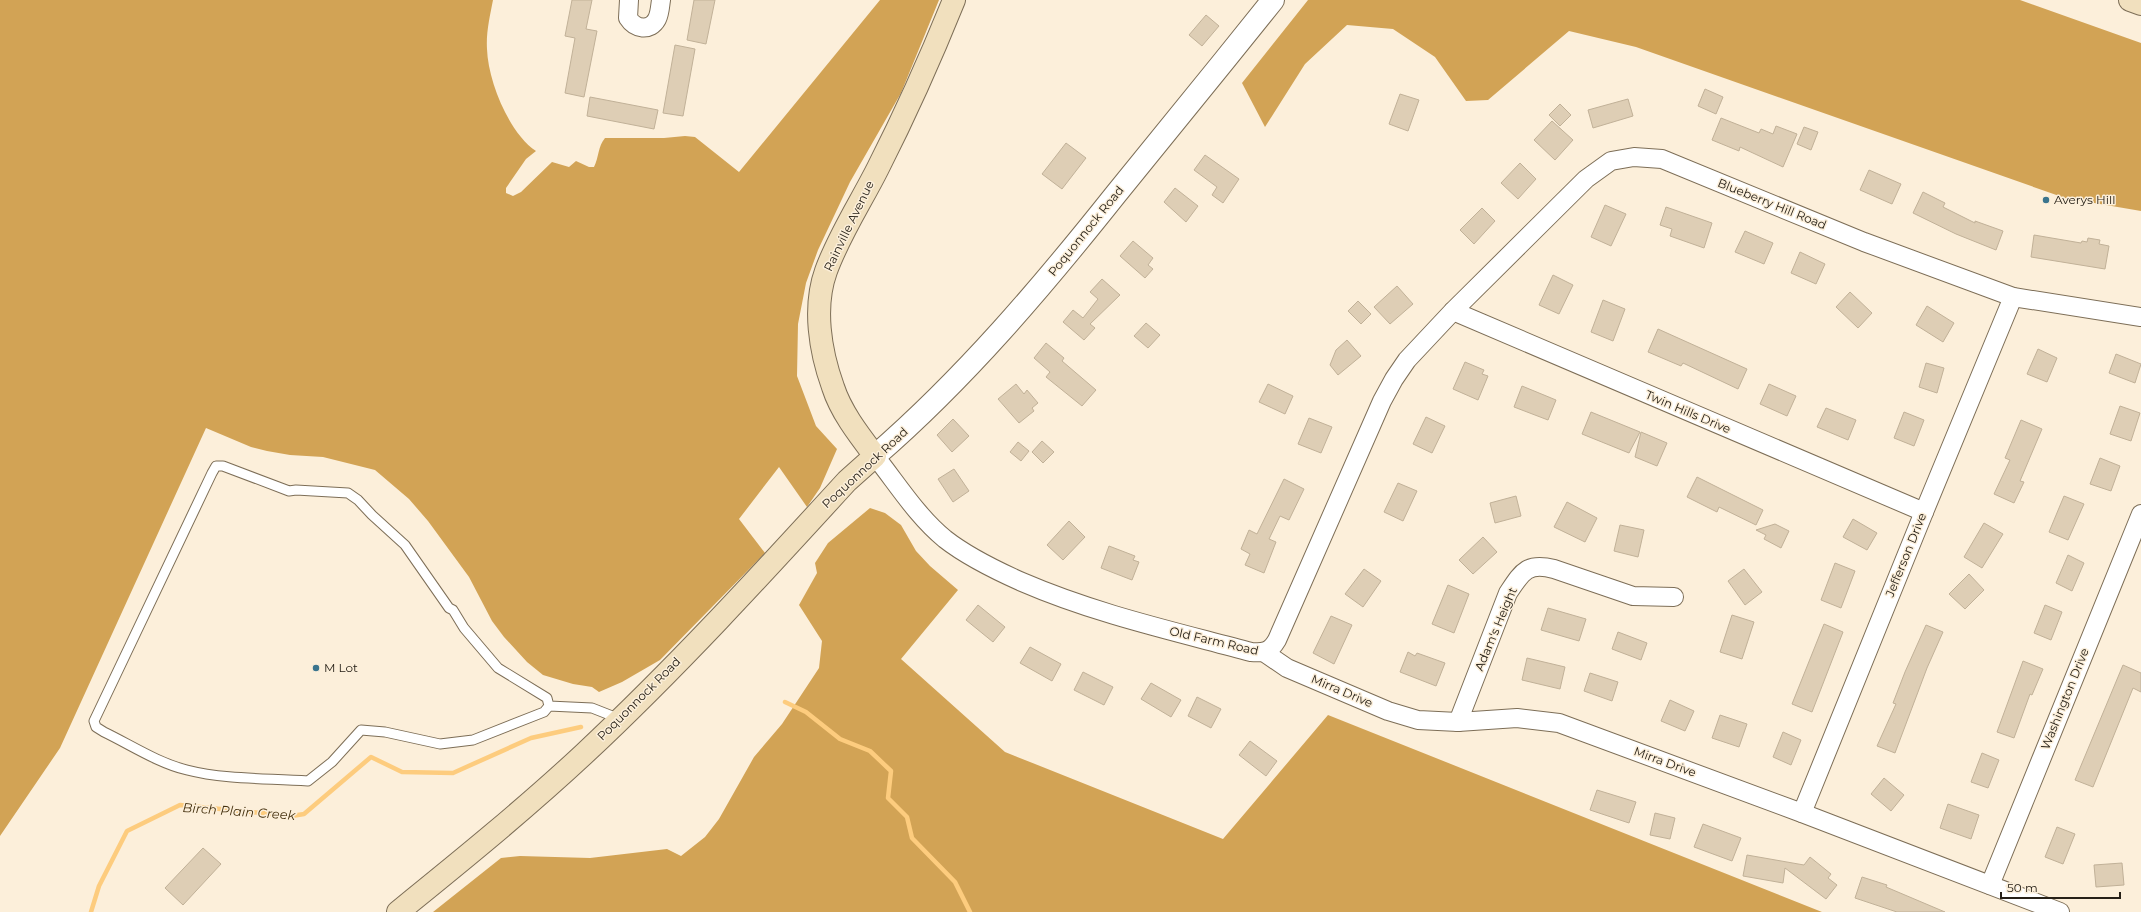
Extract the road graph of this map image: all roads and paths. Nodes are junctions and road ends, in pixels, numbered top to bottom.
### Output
1 (629, 0) edge
2 (661, 0) edge
3 (954, 0) edge
4 (1273, 0) edge
5 (2130, 0) edge
6 (2141, 4) edge
7 (2013, 297) junction
8 (1453, 312) junction
9 (2141, 317) edge
10 (875, 456) junction
11 (1924, 512) junction
12 (2141, 514) edge
13 (1674, 597) dead end
14 (1264, 653) junction
15 (549, 706) junction
16 (620, 719) junction
17 (1458, 722) junction
18 (1802, 813) junction
19 (1990, 884) junction
20 (398, 912) edge
21 (2060, 912) edge

1 - 2 street
3 - 10 main road, Rainville Avenue
4 - 10 street, Poquonnock Road
5 - 6 main road
7 - 8 street, Blueberry Hill Road
7 - 9 street, Blueberry Hill Road
7 - 11 street, Jefferson Drive
8 - 11 street, Twin Hills Drive
8 - 14 street, Old Farm Road
10 - 14 street, Old Farm Road
10 - 16 main road, Poquonnock Road
11 - 18 street, Jefferson Drive
12 - 19 street, Washington Drive
13 - 17 street, Adam's Height
14 - 17 street, Mirra Drive
15 - 15 lane
15 - 16 lane
16 - 20 main road, Poquonnock Road
17 - 18 street, Mirra Drive
18 - 19 street, Mirra Drive
19 - 21 street, Mirra Drive

